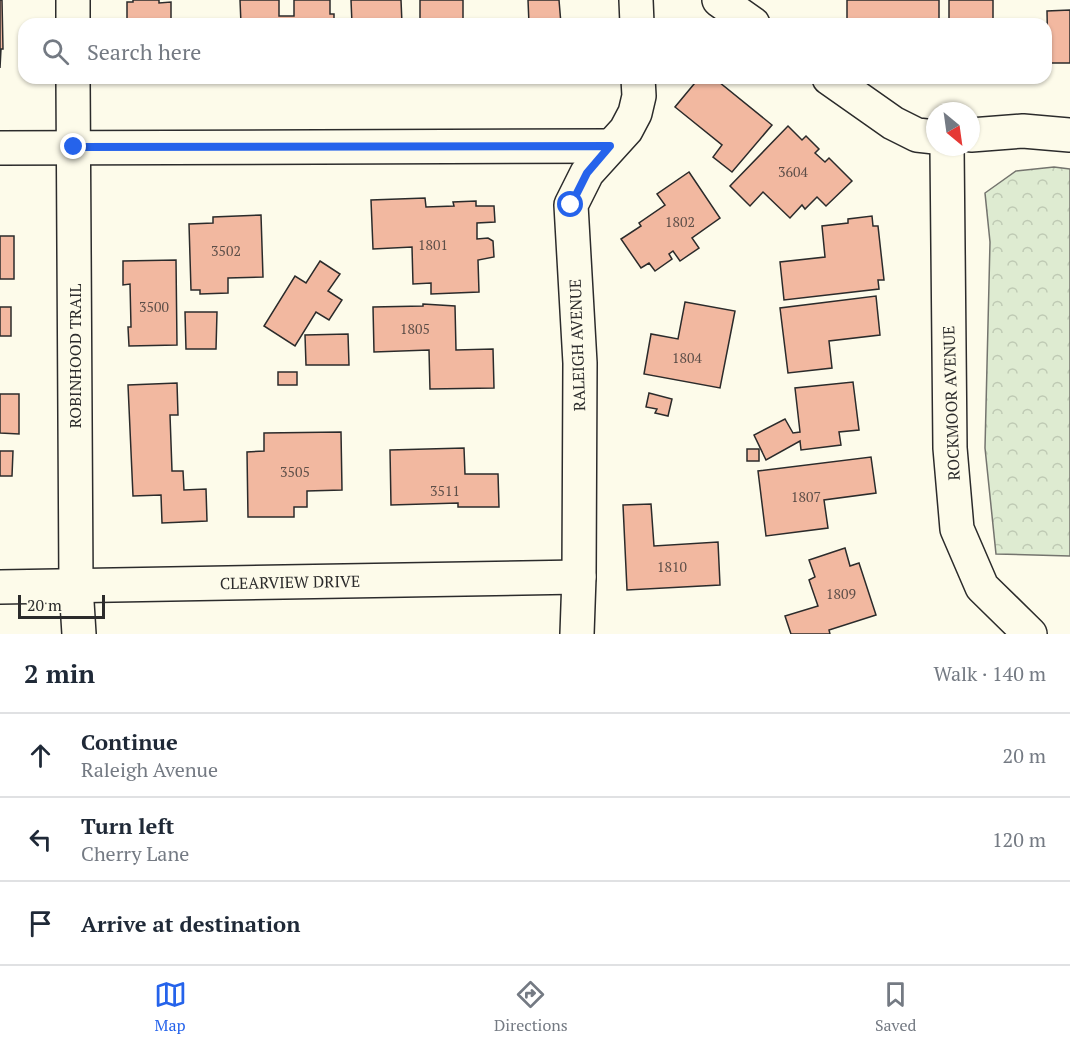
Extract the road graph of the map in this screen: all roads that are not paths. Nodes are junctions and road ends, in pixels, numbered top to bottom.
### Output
1 (73, 0) edge
2 (636, 0) edge
3 (719, 0) edge
4 (73, 18) edge
5 (637, 18) edge
6 (744, 18) edge
7 (73, 84) edge
8 (638, 84) edge
9 (837, 84) edge
10 (980, 134) edge
11 (1070, 135) edge
12 (926, 136) edge
13 (610, 146) junction
14 (74, 147) junction
15 (0, 148) edge
16 (947, 156) edge
17 (579, 577) junction
18 (76, 586) junction
19 (0, 587) edge
20 (79, 634) edge
21 (577, 634) edge
22 (1030, 634) edge

1 - 4 street
2 - 5 street
3 - 6 street
7 - 14 street, ROBINHOOD TRAIL
8 - 13 street, RALEIGH AVENUE
9 - 12 street
10 - 11 street
13 - 14 street
13 - 17 street, RALEIGH AVENUE
14 - 15 street
14 - 18 street, ROBINHOOD TRAIL
16 - 22 street, ROCKMOOR AVENUE
17 - 18 street, CLEARVIEW DRIVE
17 - 21 street, RALEIGH AVENUE
18 - 19 street, CLEARVIEW DRIVE
18 - 20 street, ROBINHOOD TRAIL

